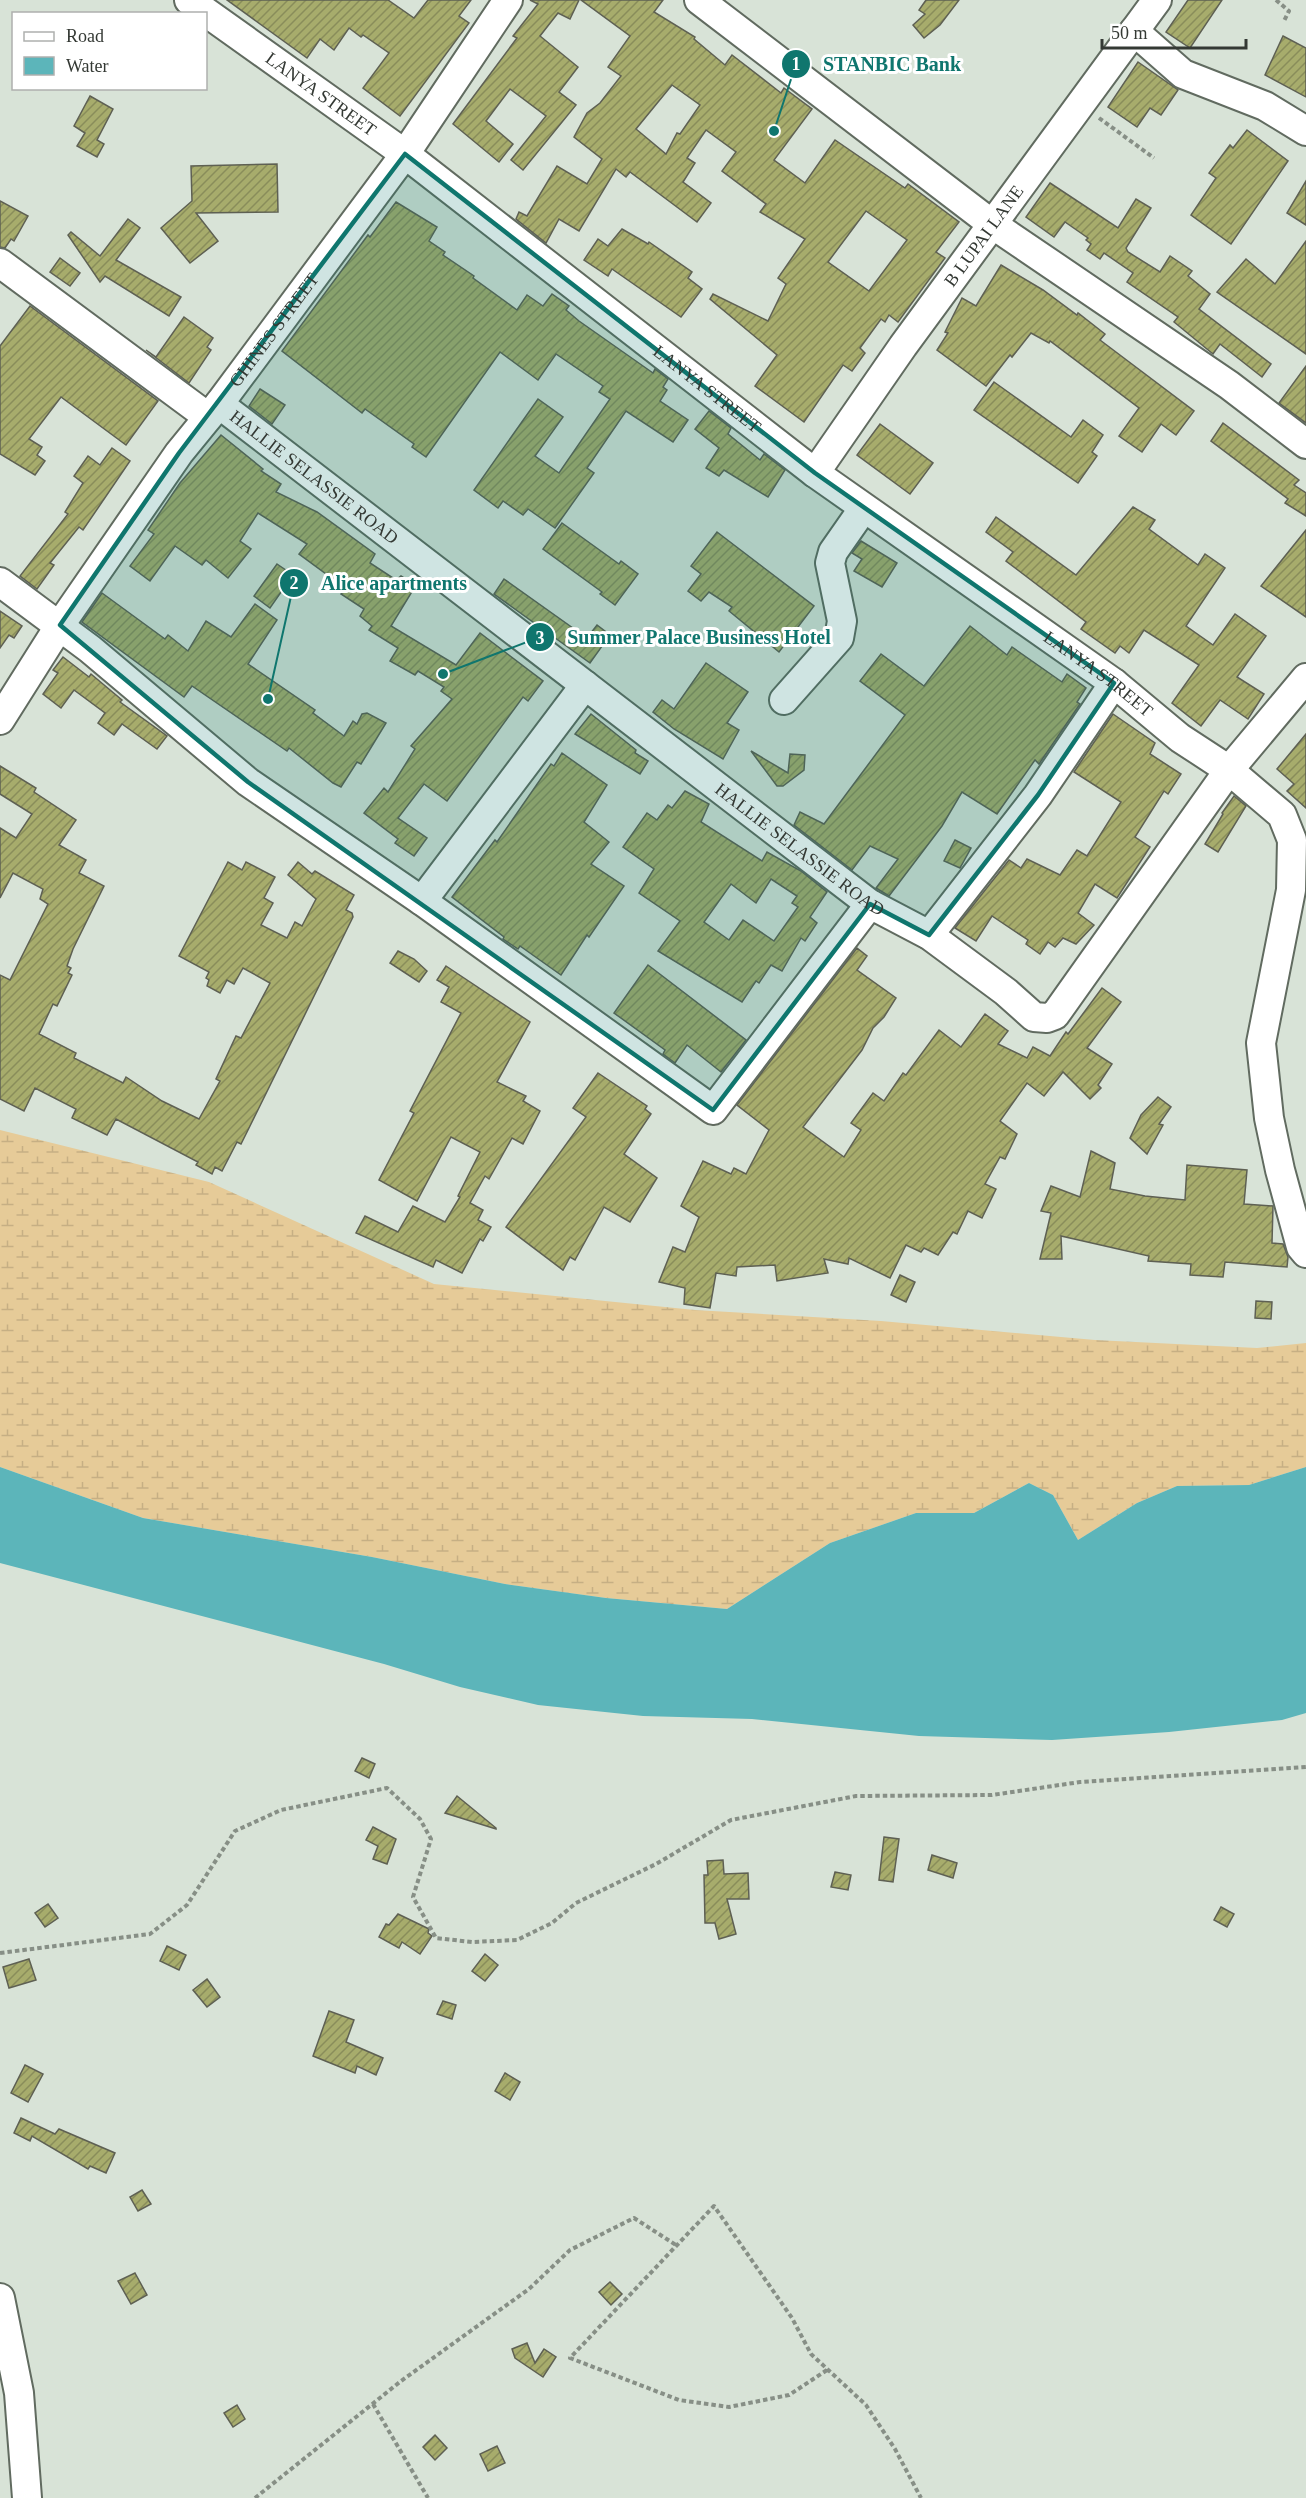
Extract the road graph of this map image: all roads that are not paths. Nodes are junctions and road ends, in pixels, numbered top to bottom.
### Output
1 (189, 0) edge
2 (508, 0) edge
3 (699, 0) edge
4 (1157, 0) edge
5 (206, 12) edge
6 (207, 13) edge
7 (1134, 32) junction
8 (1306, 131) edge
9 (405, 154) junction
10 (992, 224) junction
11 (0, 263) edge
12 (213, 410) junction
13 (1306, 444) edge
14 (815, 473) junction
15 (863, 509) junction
16 (0, 582) edge
17 (60, 625) junction
18 (1306, 678) edge
19 (1114, 683) junction
20 (585, 685) junction
21 (784, 700) dead end
22 (0, 720) edge
23 (1229, 770) junction
24 (1297, 834) edge
25 (422, 901) junction
26 (870, 904) junction
27 (929, 935) junction
28 (1306, 1252) edge
29 (0, 2298) edge
30 (27, 2498) edge

1 - 5 street, LANYA STREET
2 - 9 street, GHINES STREET
3 - 10 street
4 - 7 street, B LUPAI LANE
6 - 9 street, LANYA STREET
7 - 8 street
7 - 10 street, B LUPAI LANE
9 - 12 street, GHINES STREET
9 - 14 street, LANYA STREET
10 - 13 street
10 - 14 street, B LUPAI LANE
11 - 12 street, HALLIE SELASSIE ROAD
12 - 17 street, GHINES STREET
12 - 20 street, HALLIE SELASSIE ROAD
14 - 15 street, LANYA STREET
15 - 19 street, LANYA STREET
15 - 21 street
16 - 17 street
17 - 22 street, GHINES STREET
17 - 25 street
18 - 23 street, HALLIE SELASSIE ROAD
19 - 23 street, LANYA STREET
19 - 27 street
20 - 25 street
20 - 26 street, HALLIE SELASSIE ROAD
23 - 24 street, LANYA STREET
23 - 27 street, HALLIE SELASSIE ROAD
24 - 28 street
25 - 26 street
26 - 27 street, HALLIE SELASSIE ROAD
29 - 30 street

